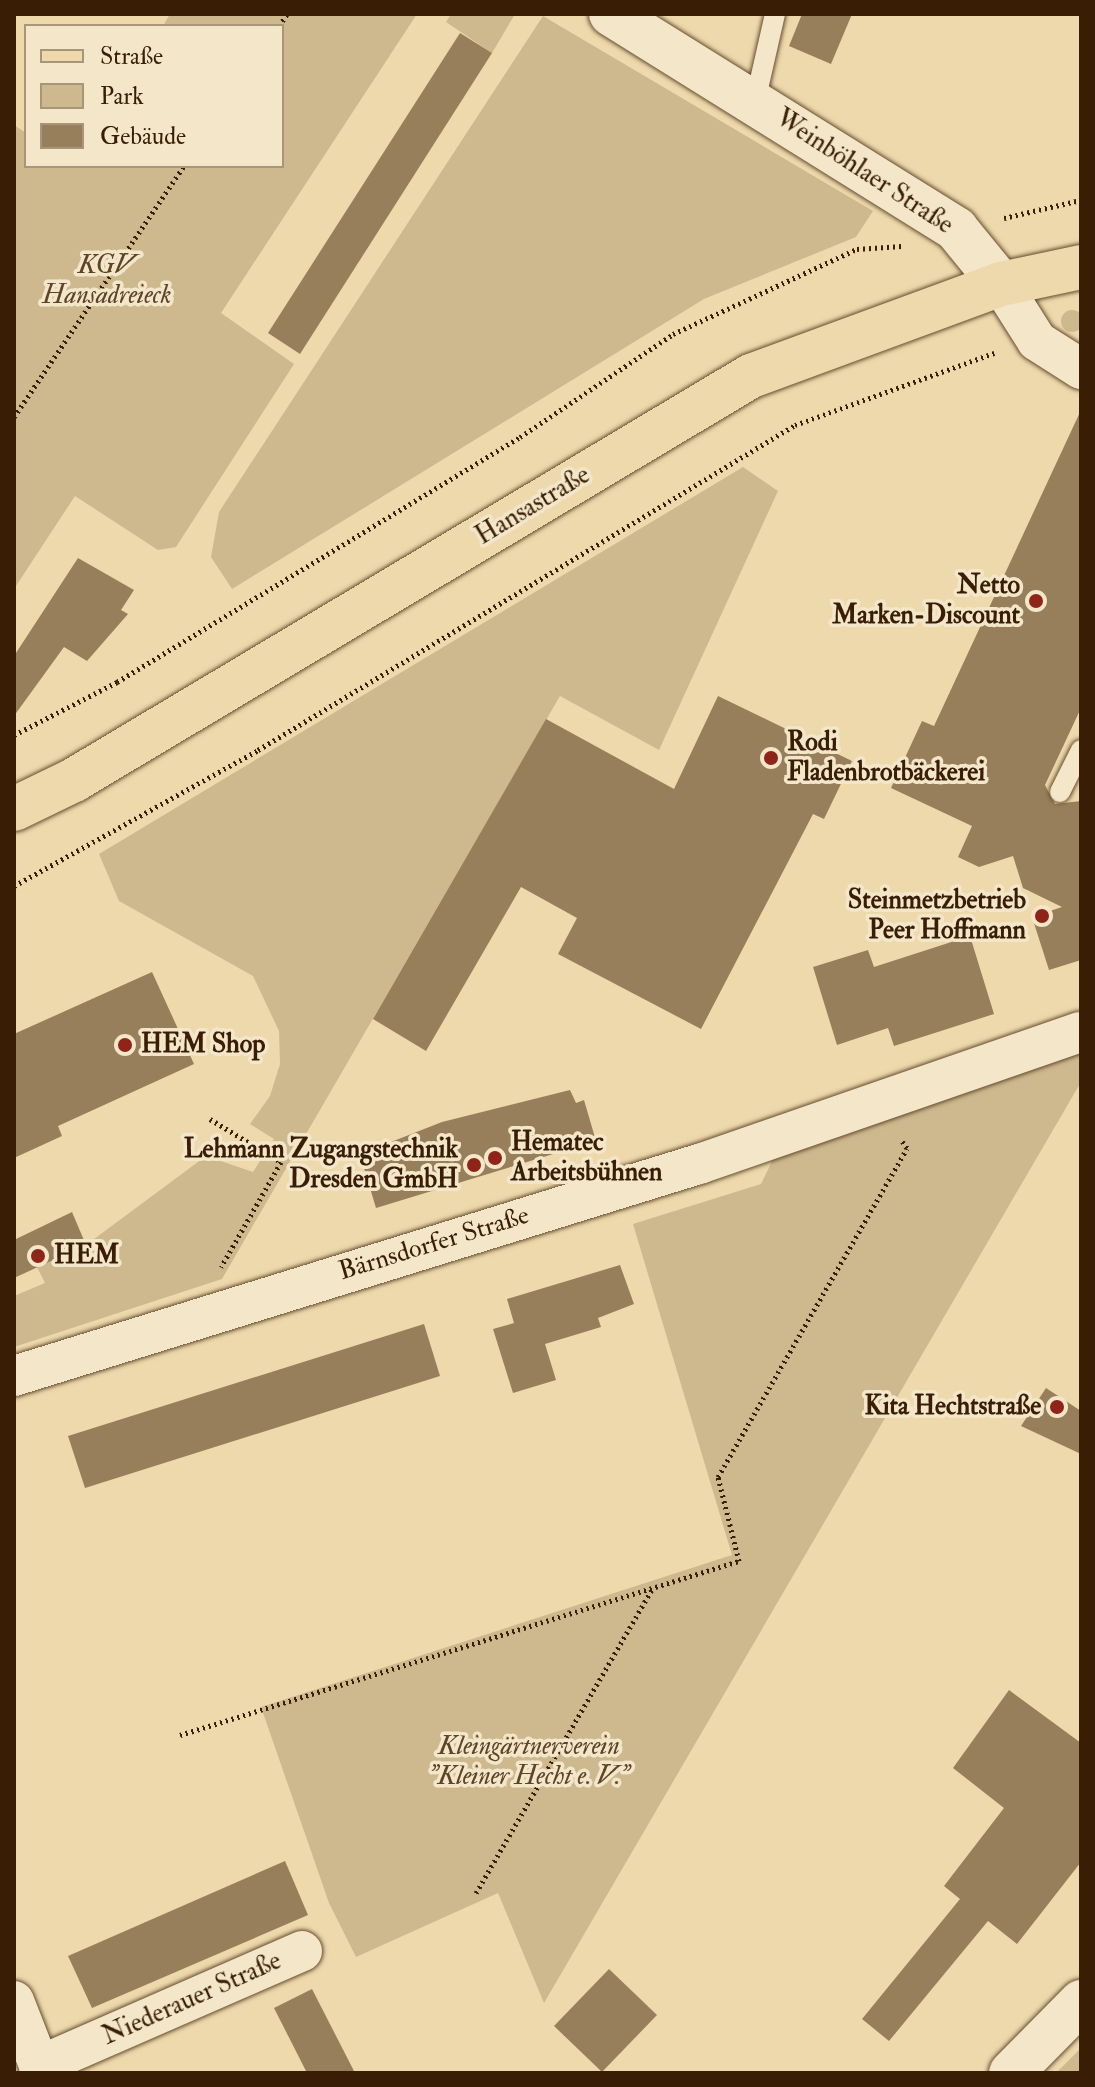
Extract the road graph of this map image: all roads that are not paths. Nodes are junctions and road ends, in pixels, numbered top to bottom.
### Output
1 (611, 14) edge
2 (775, 14) edge
3 (755, 102) junction
4 (1081, 267) edge
5 (1001, 284) junction
6 (1059, 356) edge
7 (1081, 750) edge
8 (1060, 792) dead end
9 (14, 809) edge
10 (1081, 1032) edge
11 (14, 1376) edge
12 (302, 1951) dead end
13 (14, 2001) edge
14 (1081, 2002) edge
15 (40, 2069) edge
16 (1011, 2073) edge

1 - 3 street, Weinböhlaer Straße
2 - 3 lane
3 - 5 street, Weinböhlaer Straße
4 - 5 main road, Hansastraße
5 - 6 street, Weinböhlaer Straße
5 - 9 main road, Hansastraße
7 - 8 lane
10 - 11 street, Bärnsdorfer Straße
12 - 15 street, Niederauer Straße
13 - 15 street
14 - 16 street

